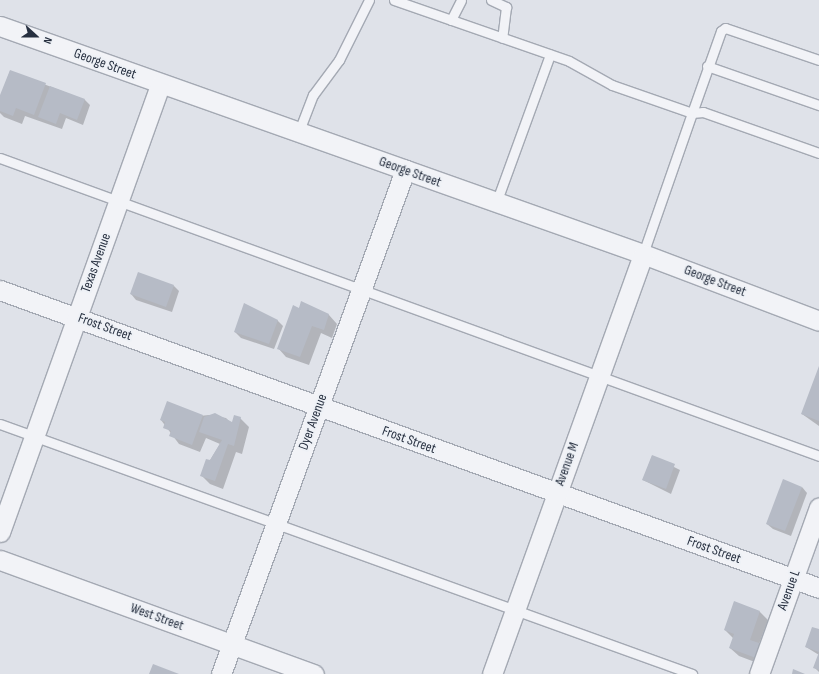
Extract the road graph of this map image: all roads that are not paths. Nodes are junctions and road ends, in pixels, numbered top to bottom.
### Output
1 (369, 0) edge
2 (394, 0) edge
3 (461, 0) edge
4 (491, 0) edge
5 (416, 4) edge
6 (451, 20) junction
7 (0, 26) edge
8 (502, 38) junction
9 (550, 55) junction
10 (819, 60) edge
11 (708, 66) junction
12 (160, 84) junction
13 (819, 105) edge
14 (692, 113) junction
15 (300, 131) junction
16 (819, 153) edge
17 (0, 158) edge
18 (405, 170) junction
19 (119, 201) junction
20 (496, 203) junction
21 (643, 254) junction
22 (361, 289) junction
23 (0, 290) edge
24 (77, 316) junction
25 (819, 321) edge
26 (599, 376) junction
27 (318, 407) junction
28 (0, 424) edge
29 (34, 436) junction
30 (819, 456) edge
31 (557, 493) junction
32 (819, 507) edge
33 (276, 523) junction
34 (0, 532) edge
35 (0, 560) edge
36 (794, 578) junction
37 (819, 588) edge
38 (515, 610) junction
39 (232, 644) junction
40 (221, 674) edge
41 (314, 674) edge
42 (492, 674) edge
43 (692, 674) edge
44 (759, 674) edge

1 - 15 lane
2 - 5 lane
3 - 6 lane
4 - 8 lane
5 - 6 lane
6 - 8 lane
7 - 12 street, George Street
8 - 9 lane
9 - 14 lane
9 - 20 lane
10 - 11 lane
11 - 13 lane
11 - 14 lane
12 - 15 street, George Street
12 - 19 street, Texas Avenue
14 - 16 lane
14 - 21 lane
15 - 18 street, George Street
17 - 19 lane
18 - 20 street, George Street
18 - 22 street, Dyer Avenue
19 - 22 lane
19 - 24 street, Texas Avenue
20 - 21 street, George Street
21 - 25 street, George Street
21 - 26 street, Avenue M
22 - 26 lane
22 - 27 street, Dyer Avenue
23 - 24 street, Frost Street
24 - 27 street, Frost Street
24 - 29 street, Texas Avenue
26 - 30 lane
26 - 31 street, Avenue M
27 - 31 street, Frost Street
27 - 33 street, Dyer Avenue
28 - 29 lane
29 - 33 lane
29 - 34 street, Texas Avenue
31 - 36 street, Frost Street
31 - 38 street, Avenue M
32 - 36 street, Avenue L
33 - 38 lane
33 - 39 street, Dyer Avenue
35 - 39 street, West Street
36 - 37 street, Frost Street
36 - 44 street, Avenue L
38 - 42 street, Avenue M
38 - 43 lane
39 - 40 street, Dyer Avenue
39 - 41 street, West Street

